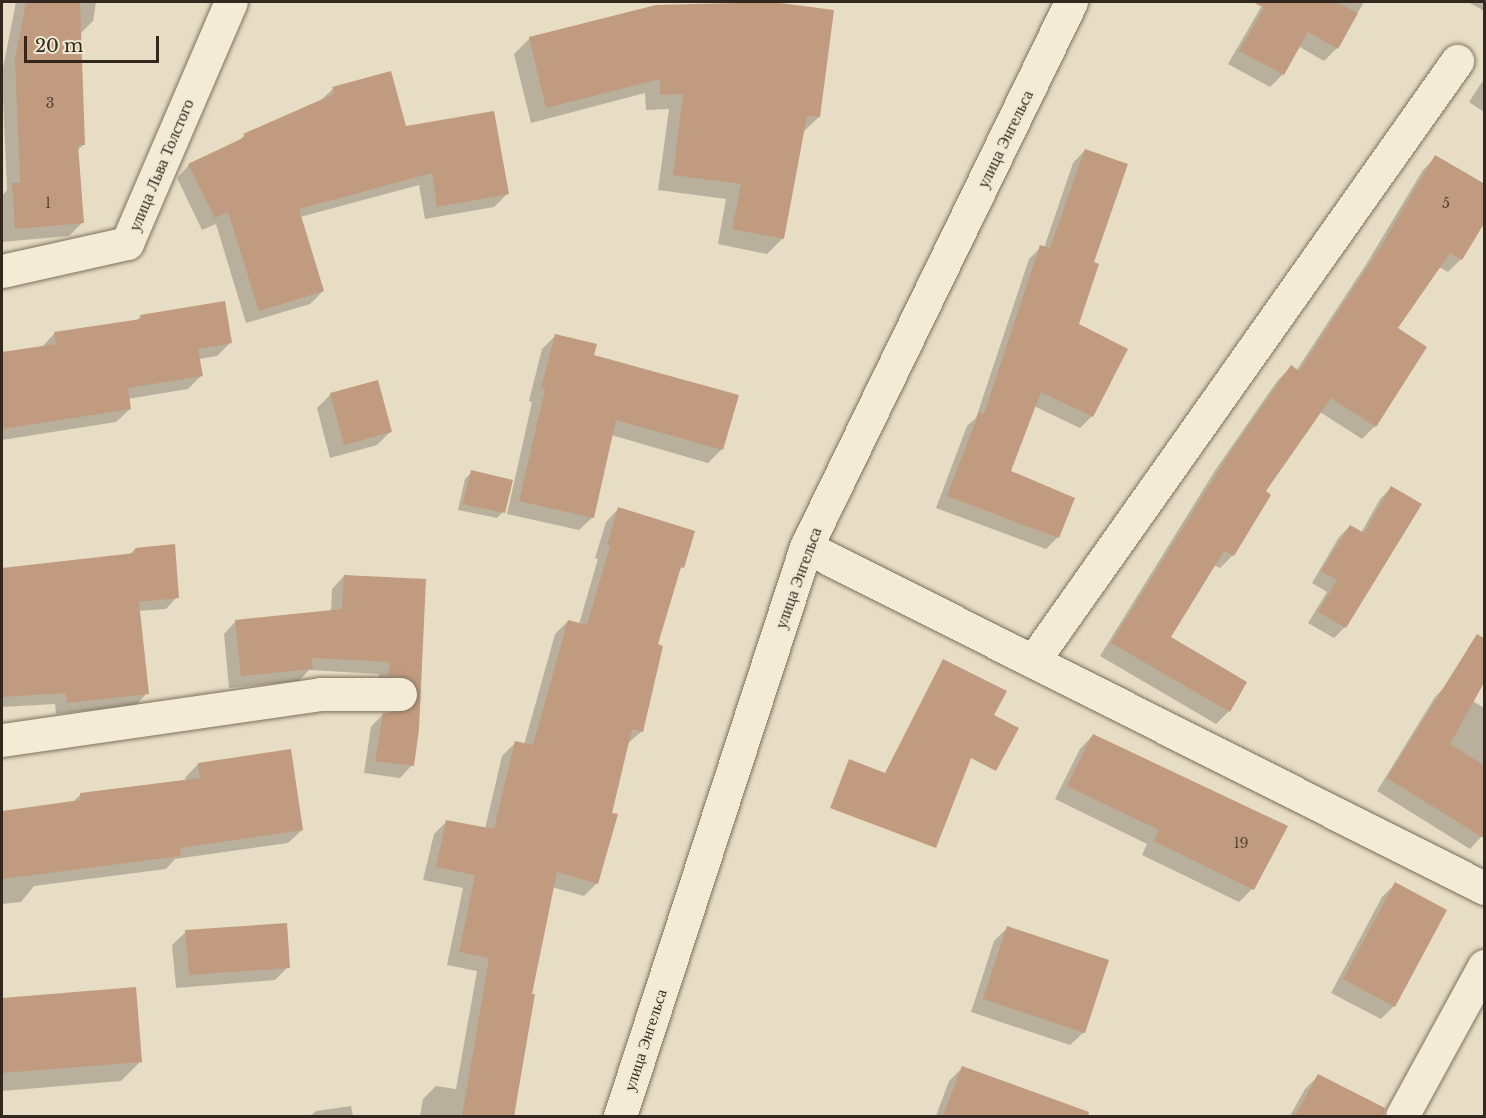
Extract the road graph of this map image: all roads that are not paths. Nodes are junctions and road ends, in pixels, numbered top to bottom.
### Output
1 (231, 2) edge
2 (1071, 2) edge
3 (1457, 61) dead end
4 (2, 271) edge
5 (806, 547) junction
6 (1033, 661) junction
7 (400, 694) dead end
8 (2, 740) edge
9 (1485, 888) edge
10 (1485, 966) edge
11 (620, 1116) edge
12 (1402, 1116) edge

1 - 4 street, улица Льва Толстого
2 - 5 street, улица Энгельса
3 - 6 street
5 - 6 street
5 - 11 street, улица Энгельса
6 - 9 street
7 - 8 street
10 - 12 street

